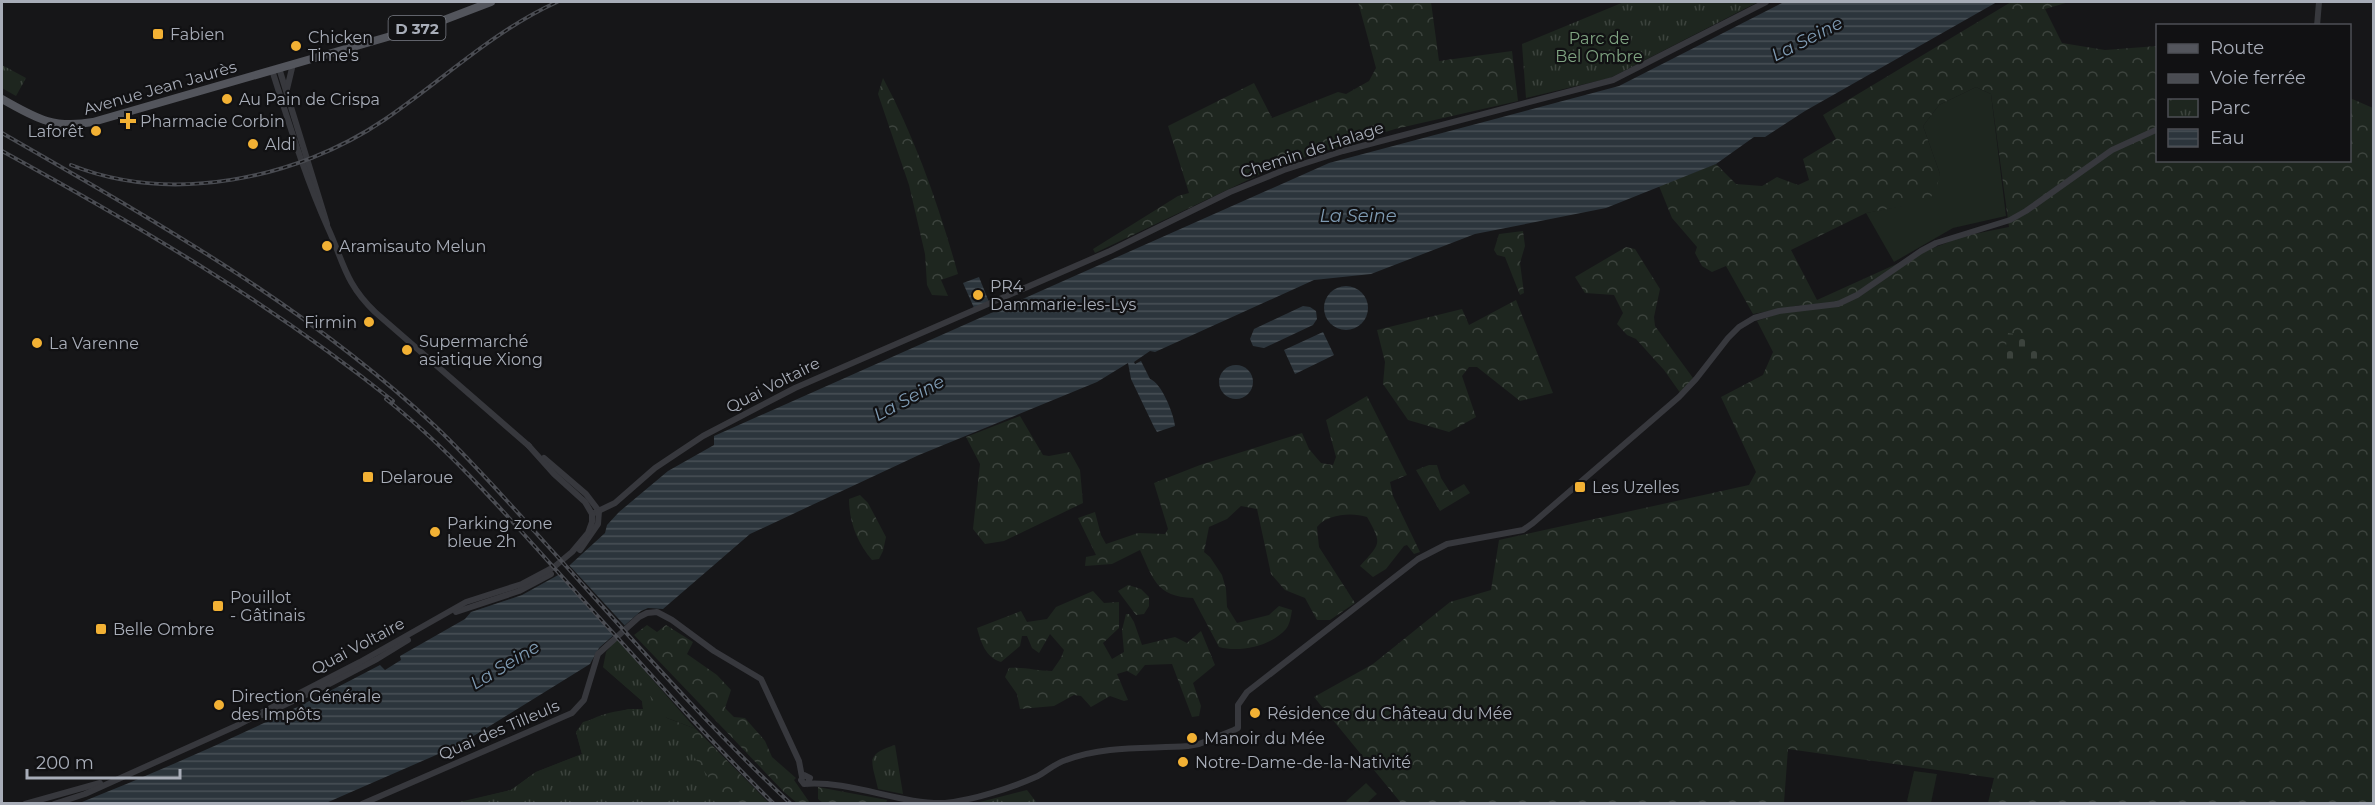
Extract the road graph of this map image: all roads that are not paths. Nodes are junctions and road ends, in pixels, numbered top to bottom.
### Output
1 (491, 2) edge
2 (1766, 2) edge
3 (2319, 2) edge
4 (2317, 24) edge
5 (293, 64) junction
6 (275, 69) junction
7 (286, 89) junction
8 (2, 99) edge
9 (2156, 129) edge
10 (328, 227) junction
11 (842, 367) joint
12 (528, 445) junction
13 (600, 511) junction
14 (592, 514) junction
15 (254, 717) junction
16 (112, 780) junction
17 (25, 804) edge
18 (54, 804) edge
19 (362, 804) edge

1 - 5 main road, Avenue Jean Jaurès / D 372
2 - 11 street, Chemin de Halage
3 - 4 street
5 - 6 main road, Avenue Jean Jaurès / D 372
5 - 7 street
6 - 7 street
6 - 8 main road, Avenue Jean Jaurès / D 372
6 - 10 street
7 - 10 street
9 - 19 street, Quai des Tilleuls
10 - 12 street
11 - 13 street, Quai Voltaire
12 - 13 street
12 - 14 street
13 - 14 street, Quai Voltaire
13 - 15 street, Quai Voltaire
14 - 15 street, Quai Voltaire
15 - 16 street
16 - 17 street
16 - 18 street

